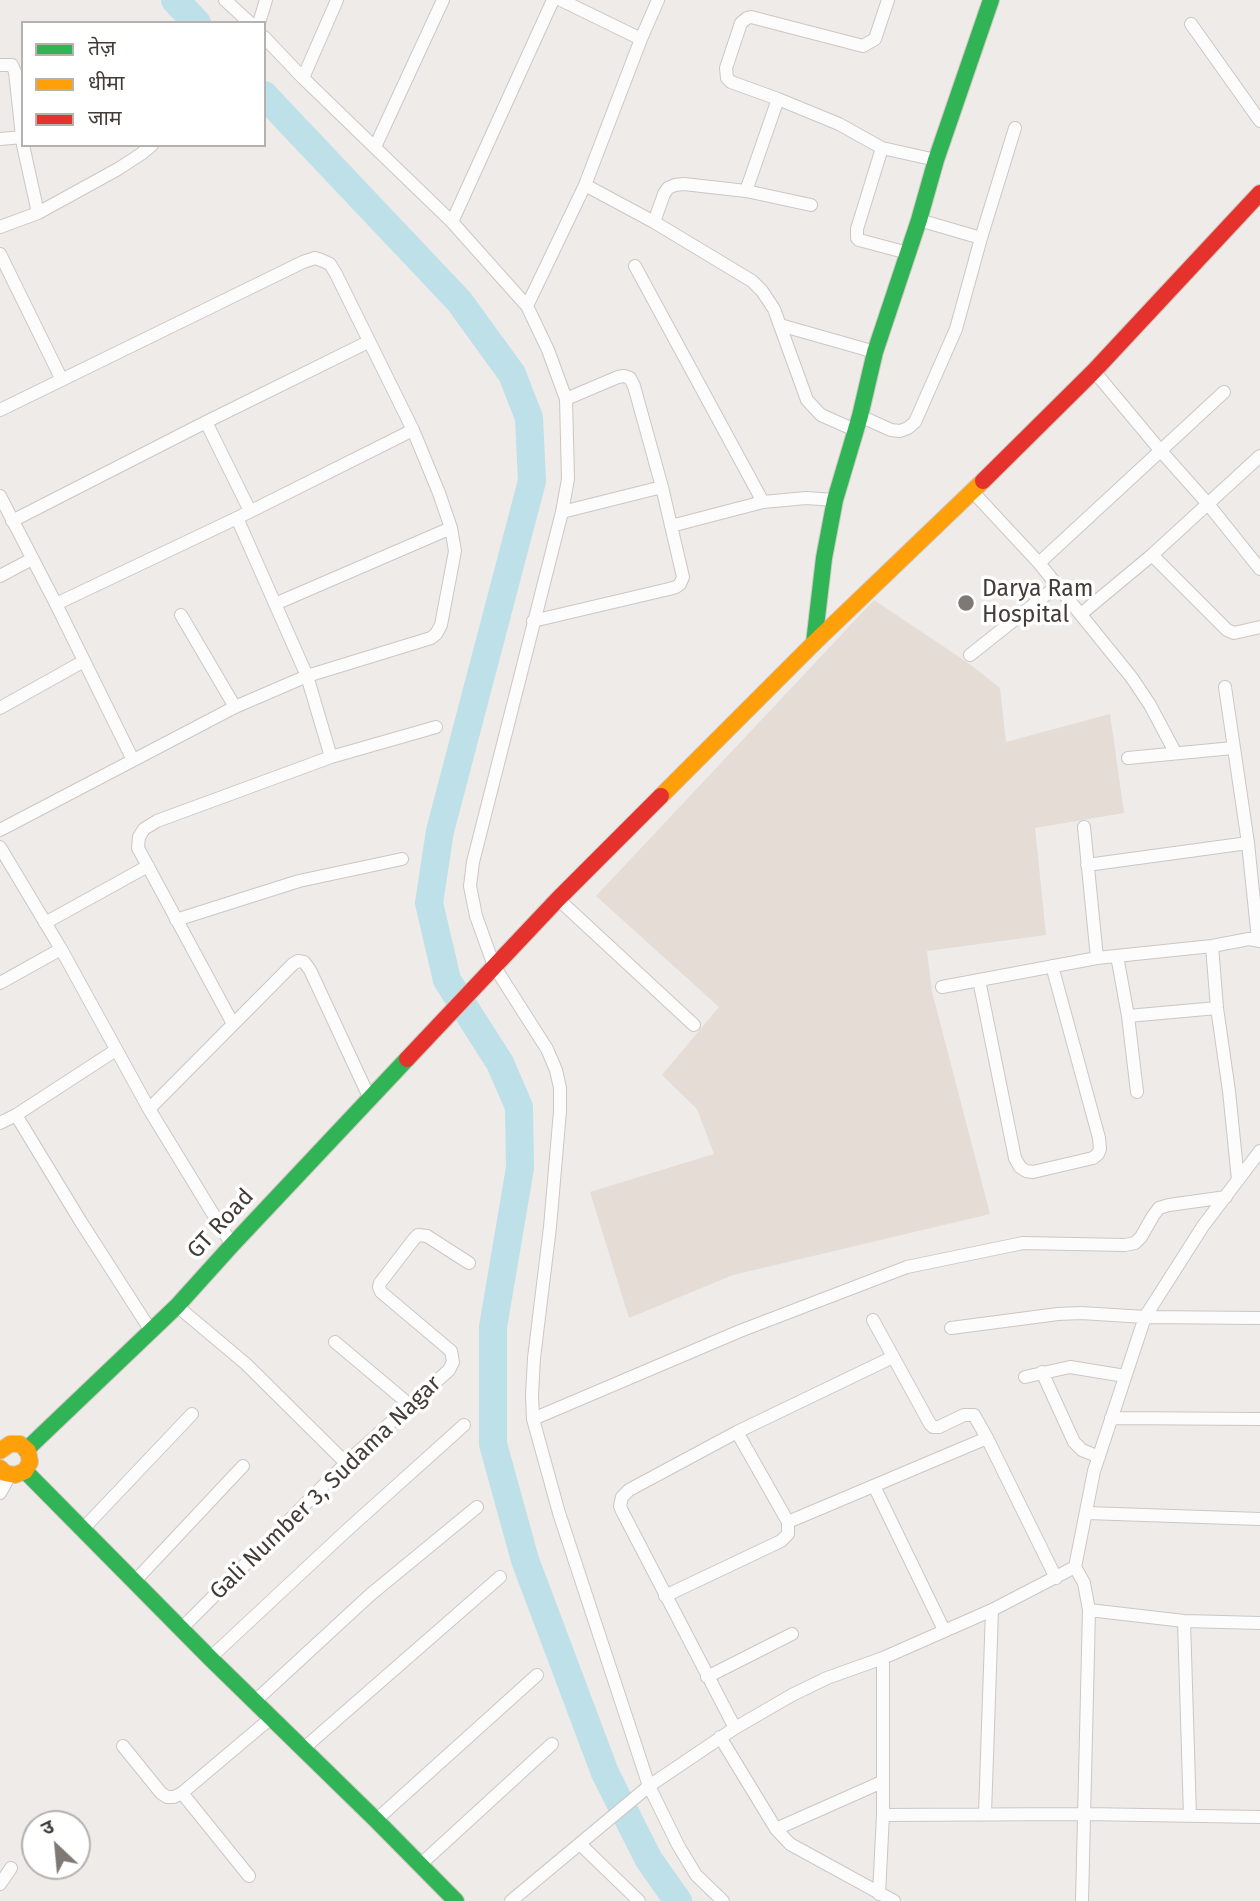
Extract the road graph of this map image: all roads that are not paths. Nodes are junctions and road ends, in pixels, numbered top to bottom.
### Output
1 (225, 0) edge
2 (266, 0) edge
3 (337, 0) edge
4 (443, 0) edge
5 (553, 0) edge
6 (658, 0) edge
7 (888, 0) edge
8 (991, 0) edge
9 (568, 2) edge
10 (248, 21) edge
11 (260, 21) edge
12 (1191, 24) dead end
13 (640, 39) junction
14 (269, 51) edge
15 (0, 65) edge
16 (303, 78) junction
17 (778, 99) junction
18 (1260, 121) edge
19 (1015, 128) dead end
20 (21, 131) edge
21 (0, 139) edge
22 (21, 141) edge
23 (23, 147) edge
24 (150, 147) edge
25 (375, 147) junction
26 (882, 148) junction
27 (936, 160) junction
28 (585, 185) junction
29 (746, 191) junction
30 (1260, 193) edge
31 (811, 205) dead end
32 (38, 213) junction
33 (919, 220) junction
34 (452, 222) junction
35 (654, 222) junction
36 (0, 227) edge
37 (981, 238) junction
38 (908, 253) junction
39 (0, 254) edge
40 (635, 266) dead end
41 (527, 306) junction
42 (780, 324) junction
43 (368, 342) junction
44 (875, 352) junction
45 (1094, 371) junction
46 (62, 380) junction
47 (1224, 392) dead end
48 (566, 399) junction
49 (0, 410) edge
50 (206, 422) junction
51 (858, 423) junction
52 (413, 430) junction
53 (1160, 450) junction
54 (1260, 456) edge
55 (662, 487) junction
56 (972, 491) junction
57 (0, 496) edge
58 (835, 500) junction
59 (763, 502) junction
60 (1208, 504) junction
61 (250, 512) junction
62 (562, 512) junction
63 (237, 518) junction
64 (12, 520) junction
65 (671, 526) junction
66 (451, 528) junction
67 (1152, 555) junction
68 (32, 559) junction
69 (1038, 562) junction
70 (1260, 569) edge
71 (0, 576) edge
72 (1057, 586) junction
73 (56, 604) junction
74 (275, 604) junction
75 (1082, 614) junction
76 (181, 615) dead end
77 (533, 621) junction
78 (1260, 627) edge
79 (814, 643) junction
80 (970, 655) dead end
81 (84, 661) junction
82 (307, 676) junction
83 (1225, 687) dead end
84 (234, 707) junction
85 (0, 708) edge
86 (436, 727) dead end
87 (1233, 748) junction
88 (1175, 752) junction
89 (331, 757) junction
90 (1128, 758) dead end
91 (133, 760) junction
92 (1084, 827) dead end
93 (0, 831) edge
94 (1248, 844) junction
95 (1, 849) edge
96 (402, 859) dead end
97 (1087, 865) junction
98 (148, 866) junction
99 (558, 899) junction
100 (176, 919) junction
101 (45, 922) junction
102 (1259, 941) edge
103 (1212, 946) junction
104 (61, 949) junction
105 (1117, 956) junction
106 (1097, 958) junction
107 (1052, 966) junction
108 (489, 973) junction
109 (979, 980) junction
110 (0, 983) edge
111 (942, 987) dead end
112 (1217, 1008) junction
113 (1128, 1016) junction
114 (233, 1024) junction
115 (694, 1024) dead end
116 (116, 1050) junction
117 (1137, 1092) dead end
118 (370, 1099) junction
119 (149, 1109) junction
120 (16, 1115) junction
121 (0, 1123) edge
122 (1260, 1151) edge
123 (1238, 1180) junction
124 (1226, 1196) junction
125 (232, 1245) junction
126 (469, 1263) dead end
127 (177, 1306) junction
128 (1145, 1317) junction
129 (1260, 1318) edge
130 (873, 1320) dead end
131 (951, 1328) dead end
132 (151, 1331) junction
133 (335, 1342) dead end
134 (893, 1357) junction
135 (1042, 1372) junction
136 (1125, 1376) junction
137 (1025, 1377) dead end
138 (410, 1405) junction
139 (192, 1414) dead end
140 (1111, 1418) junction
141 (533, 1419) junction
142 (1260, 1419) edge
143 (464, 1425) dead end
144 (737, 1432) junction
145 (987, 1438) junction
146 (26, 1450) junction
147 (0, 1451) edge
148 (1099, 1457) junction
149 (346, 1463) junction
150 (243, 1466) dead end
151 (11, 1471) edge
152 (874, 1486) junction
153 (0, 1493) edge
154 (477, 1507) dead end
155 (1087, 1513) junction
156 (1260, 1519) edge
157 (788, 1522) junction
158 (82, 1530) junction
159 (1074, 1567) junction
160 (500, 1577) dead end
161 (1056, 1578) junction
162 (134, 1582) junction
163 (665, 1596) junction
164 (1088, 1610) junction
165 (992, 1611) junction
166 (1184, 1621) junction
167 (1260, 1623) edge
168 (181, 1629) junction
169 (944, 1630) junction
170 (792, 1634) dead end
171 (210, 1658) junction
172 (883, 1658) junction
173 (537, 1675) dead end
174 (707, 1677) junction
175 (254, 1702) junction
176 (271, 1718) junction
177 (734, 1728) junction
178 (720, 1737) junction
179 (552, 1744) dead end
180 (123, 1746) dead end
181 (303, 1749) junction
182 (882, 1782) junction
183 (649, 1786) junction
184 (182, 1793) junction
185 (985, 1814) junction
186 (1085, 1814) junction
187 (883, 1815) junction
188 (1190, 1816) junction
189 (1260, 1817) edge
190 (376, 1820) junction
191 (776, 1829) junction
192 (580, 1844) junction
193 (421, 1864) junction
194 (11, 1868) dead end
195 (249, 1876) dead end
196 (0, 1884) edge
197 (879, 1894) junction
198 (456, 1901) edge
199 (511, 1901) edge
200 (639, 1901) edge
201 (723, 1901) edge
202 (894, 1901) edge
203 (1082, 1901) edge

1 - 10 street
2 - 11 street
3 - 16 street
4 - 25 street
5 - 34 street
6 - 13 street
7 - 17 street
8 - 27 main road
9 - 13 street
12 - 18 street
13 - 28 street
14 - 16 street
15 - 20 street
16 - 25 street
17 - 26 street
17 - 29 street
19 - 37 street
21 - 22 street
23 - 32 street
24 - 32 street
25 - 34 street
26 - 27 street
26 - 38 street
27 - 33 main road
28 - 35 street
28 - 41 street
29 - 31 street
29 - 35 street
30 - 45 main road, GT Road
32 - 36 street
33 - 37 street
33 - 38 main road
34 - 41 street
35 - 42 street
37 - 51 street
38 - 44 main road
39 - 46 street
40 - 59 street
41 - 48 street
42 - 44 street
42 - 51 street
43 - 46 street
43 - 50 street
43 - 52 street
44 - 51 main road
45 - 53 street
45 - 56 main road, GT Road
46 - 49 street
47 - 53 street
48 - 55 street
48 - 62 street
50 - 61 street
50 - 64 street
51 - 58 main road
52 - 61 street
52 - 66 street
53 - 60 street
53 - 69 street
54 - 60 street
55 - 62 street
55 - 65 street
56 - 69 street
56 - 79 main road, GT Road
57 - 64 street
58 - 59 street
58 - 79 main road
59 - 65 street
60 - 67 street
60 - 70 street
61 - 63 street
62 - 77 street
63 - 73 street
63 - 74 street
64 - 68 street
65 - 77 street
66 - 74 street
66 - 82 street
67 - 75 street
67 - 78 street
68 - 71 street
68 - 73 street
69 - 72 street
72 - 75 street
72 - 80 street
73 - 81 street
74 - 82 street
75 - 88 street
76 - 84 street
77 - 108 street
79 - 99 main road, GT Road
81 - 85 street
81 - 91 street
82 - 84 street
82 - 89 street
83 - 87 street
84 - 91 street
86 - 89 street
87 - 88 street
87 - 94 street
88 - 90 street
89 - 98 street
91 - 93 street
92 - 97 street
94 - 97 street
94 - 102 street
95 - 101 street
96 - 100 street
97 - 106 street
98 - 100 street
98 - 101 street
99 - 108 main road, GT Road
99 - 115 street
100 - 114 street
101 - 104 street
102 - 103 street
103 - 105 street
103 - 112 street
104 - 110 street
104 - 116 street
105 - 106 street
105 - 113 street
106 - 107 street
107 - 109 street
107 - 109 street
108 - 118 main road, GT Road
108 - 141 street
109 - 111 street
112 - 113 street
112 - 123 street
113 - 117 street
114 - 118 street
114 - 119 street
116 - 119 street
116 - 120 street
118 - 125 main road, GT Road
119 - 125 street
120 - 121 street
120 - 132 street
122 - 123 street
123 - 124 street
124 - 128 street
124 - 141 street
125 - 127 main road, GT Road
126 - 138 street, Gali Number 3, Sudama Nagar
127 - 132 main road, GT Road
127 - 149 street
128 - 129 street
128 - 131 street
128 - 136 street
130 - 134 street
132 - 146 main road, GT Road
133 - 138 street
134 - 144 street
134 - 145 street
135 - 136 street
135 - 137 street
135 - 148 street
136 - 140 street
138 - 149 street, Gali Number 3, Sudama Nagar
139 - 158 street
140 - 142 street
140 - 148 street
141 - 183 street
143 - 171 street
144 - 157 street
144 - 163 street
145 - 152 street
145 - 161 street
146 - 147 main road
146 - 151 main road
148 - 155 street
149 - 168 street, Gali Number 3, Sudama Nagar
150 - 162 street
151 - 153 street
151 - 158 main road
152 - 157 street
152 - 169 street
154 - 175 street
155 - 156 street
155 - 159 street
157 - 163 street
158 - 162 main road
159 - 161 street
159 - 164 street
160 - 181 street
161 - 165 street
162 - 168 main road
163 - 174 street
164 - 166 street
164 - 186 street
165 - 169 street
165 - 185 street
166 - 167 street
166 - 188 street
168 - 171 main road
169 - 172 street
170 - 174 street
171 - 175 main road
172 - 177 street
172 - 182 street
173 - 190 street
174 - 177 street
175 - 176 main road
176 - 181 main road
176 - 184 street
177 - 178 street
178 - 183 street
178 - 191 street
179 - 193 street
180 - 184 street
181 - 190 main road
182 - 187 street
182 - 191 street
183 - 192 street
183 - 201 street
184 - 195 street
185 - 186 street
185 - 187 street
186 - 188 street
186 - 203 street
187 - 197 street
188 - 189 street
190 - 193 main road
191 - 197 street
192 - 199 street
192 - 200 street
193 - 198 main road
194 - 196 street
197 - 202 street

